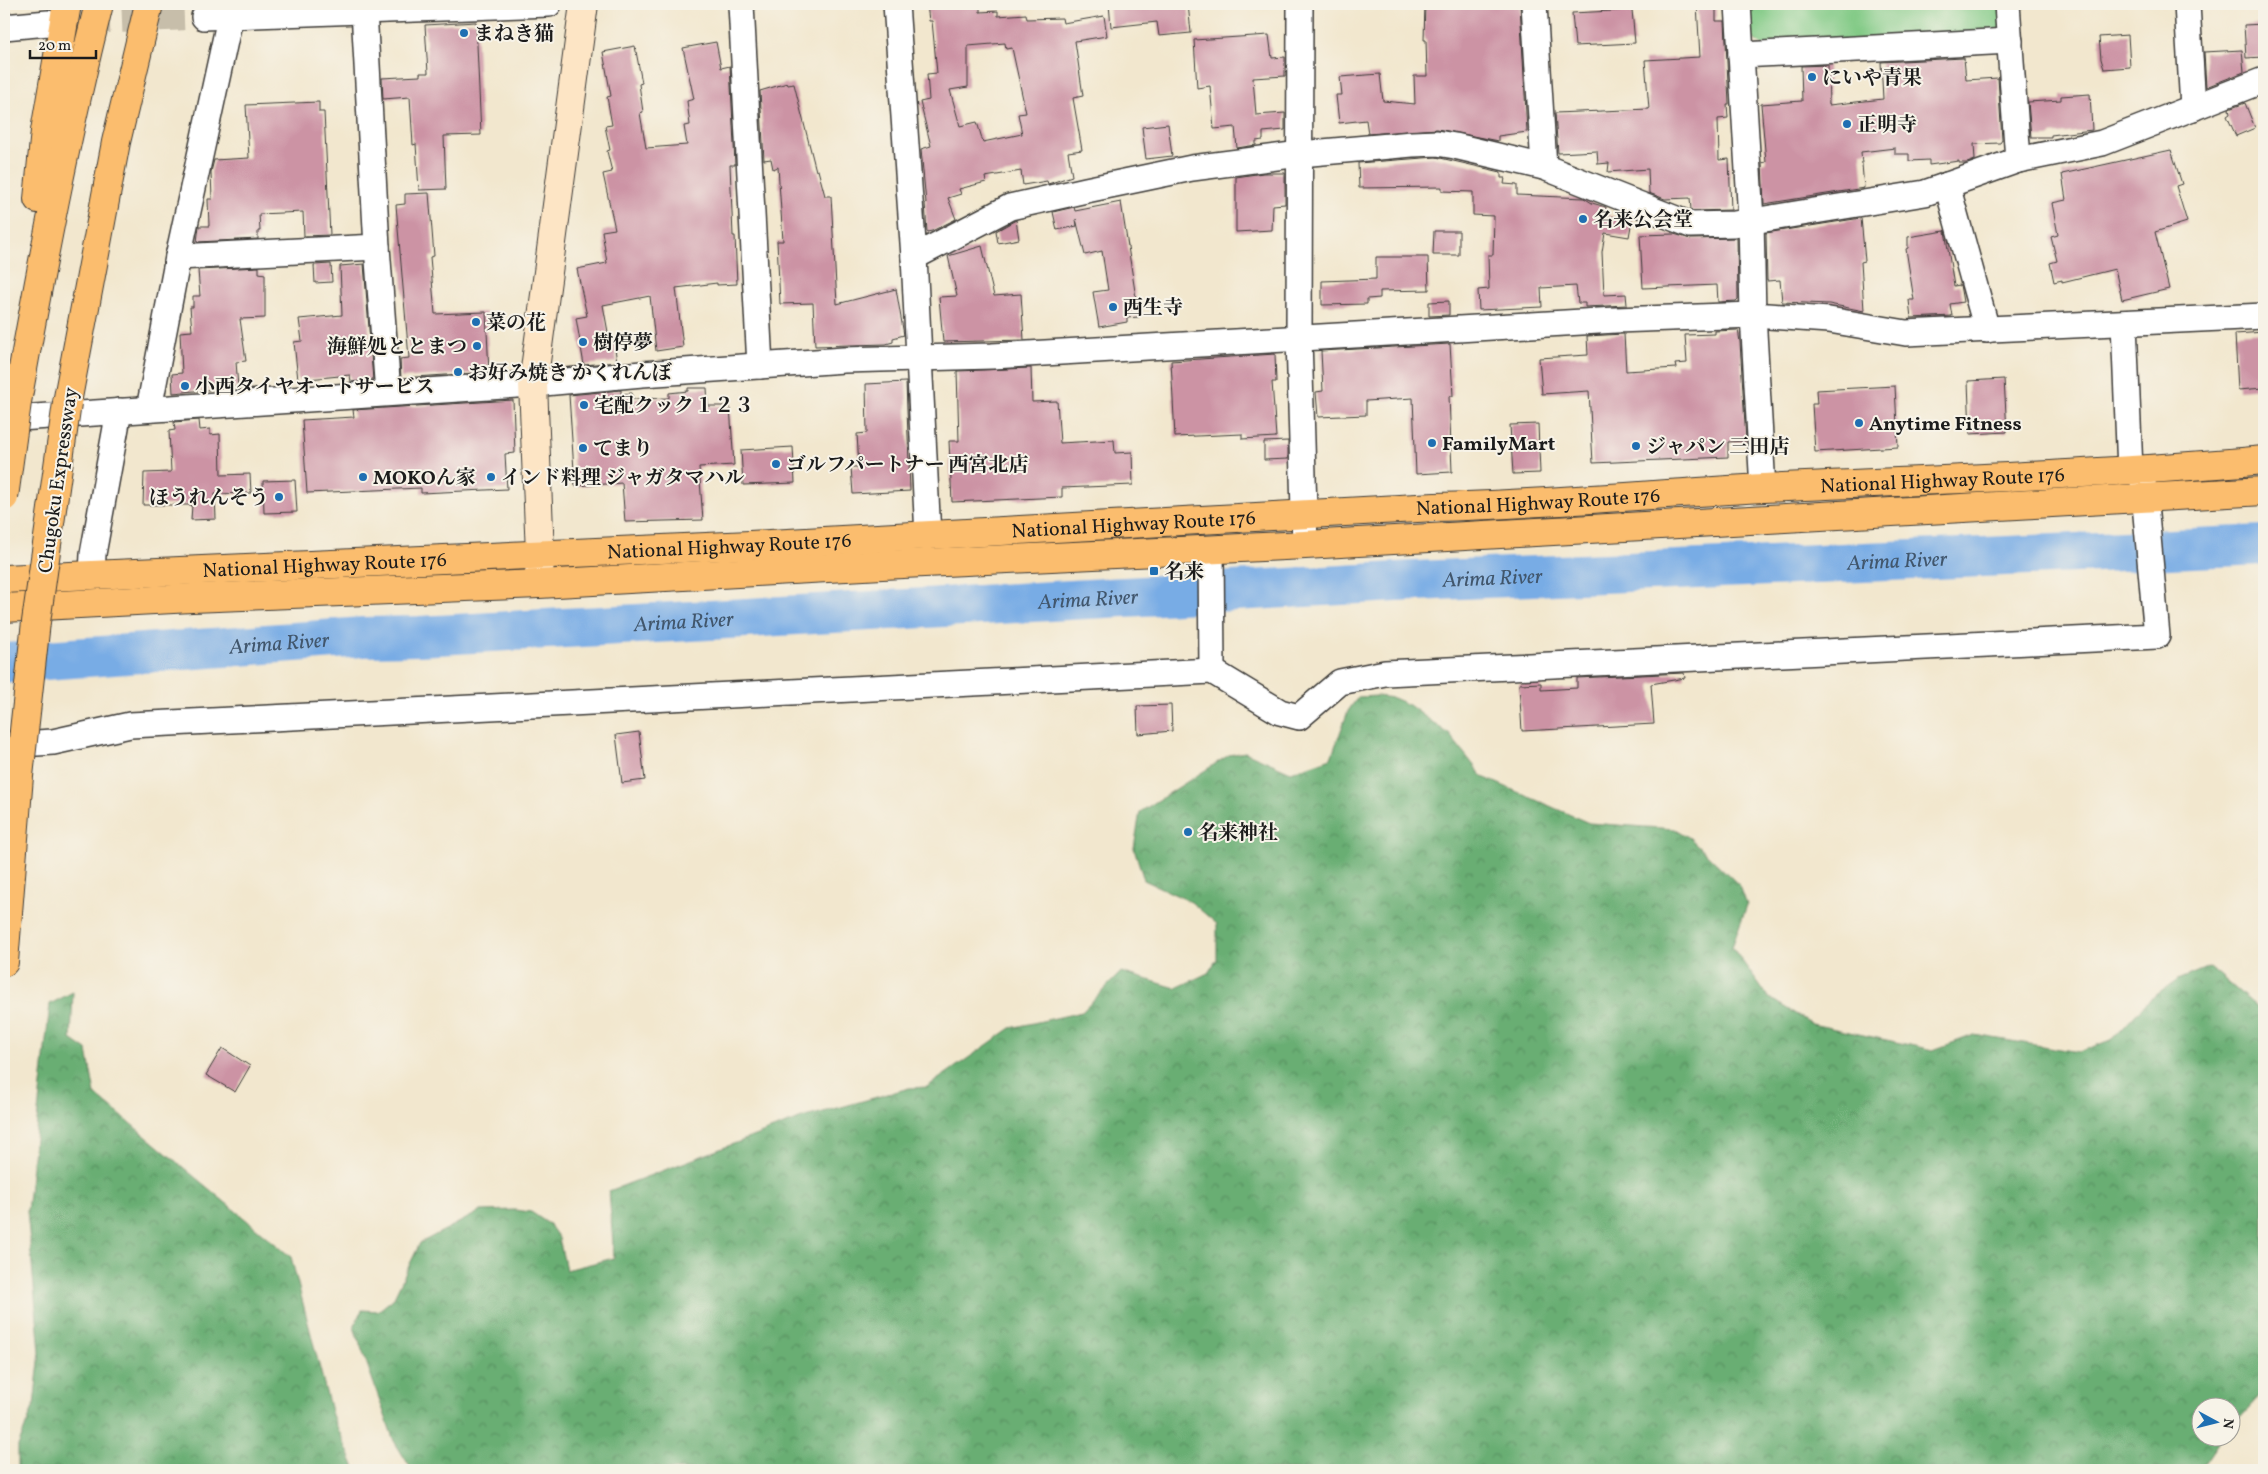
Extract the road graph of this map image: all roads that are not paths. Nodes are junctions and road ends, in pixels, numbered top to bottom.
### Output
1 (67, 4) edge
2 (99, 4) edge
3 (150, 4) edge
4 (548, 4) edge
5 (584, 4) edge
6 (741, 4) edge
7 (896, 4) edge
8 (1300, 4) edge
9 (1534, 4) edge
10 (1738, 4) edge
11 (2007, 4) edge
12 (2188, 4) edge
13 (231, 10) edge
14 (364, 10) junction
15 (204, 18) tunnel mouth
16 (48, 23) tunnel mouth
17 (4, 27) edge
18 (2010, 41) junction
19 (1741, 55) junction
20 (2264, 80) edge
21 (2193, 108) junction
22 (1300, 154) junction
23 (2018, 160) junction
24 (1544, 167) junction
25 (1947, 185) junction
26 (1751, 220) junction
27 (377, 247) junction
28 (178, 257) junction
29 (914, 257) junction
30 (1753, 315) junction
31 (2264, 316) edge
32 (2124, 323) junction
33 (1987, 330) junction
34 (1299, 338) junction
35 (918, 359) junction
36 (760, 366) junction
37 (533, 384) junction
38 (388, 393) junction
39 (150, 409) junction
40 (10, 410) edge
41 (119, 411) junction
42 (2264, 460) edge
43 (1763, 488) junction
44 (2140, 488) junction
45 (2264, 491) edge
46 (4, 496) edge
47 (1305, 515) junction
48 (928, 536) junction
49 (1305, 545) junction
50 (540, 554) junction
51 (1211, 559) junction
52 (92, 575) junction
53 (4, 579) edge
54 (539, 584) junction
55 (4, 608) edge
56 (1212, 671) junction
57 (4, 744) edge
58 (4, 962) edge

1 - 40 highway
2 - 40 highway
3 - 58 highway, Chugoku Expressway, bridge
4 - 14 street
5 - 37 street
6 - 36 street
7 - 29 street
8 - 22 street
9 - 24 street
10 - 19 street
11 - 18 street
12 - 21 street
13 - 14 street
13 - 15 street
13 - 28 street
14 - 27 street
16 - 17 street
18 - 19 street
18 - 23 street
19 - 26 street
20 - 21 street
21 - 23 street
22 - 24 street
22 - 29 street
22 - 34 street
23 - 25 street
24 - 26 street
25 - 26 street
25 - 33 street
26 - 30 street
27 - 28 street
27 - 38 street
28 - 39 street
29 - 35 street
30 - 33 street
30 - 34 street
30 - 43 street
31 - 32 street
32 - 33 street
32 - 44 street
34 - 35 street
34 - 47 street
35 - 36 street
35 - 48 street
36 - 37 street
37 - 38 street
37 - 50 street
38 - 39 street
39 - 41 street
40 - 41 street
40 - 46 highway, bridge
41 - 52 street
42 - 44 highway, National Highway Route 176
43 - 44 highway, National Highway Route 176
43 - 47 highway, National Highway Route 176
44 - 45 highway, National Highway Route 176
44 - 49 highway, National Highway Route 176
44 - 56 street
47 - 48 highway, National Highway Route 176
47 - 49 street
48 - 50 highway, National Highway Route 176
49 - 51 highway, National Highway Route 176
50 - 52 highway, National Highway Route 176
50 - 54 street
51 - 54 highway, National Highway Route 176
51 - 56 street
52 - 53 highway, National Highway Route 176
54 - 55 highway, National Highway Route 176
56 - 57 street

